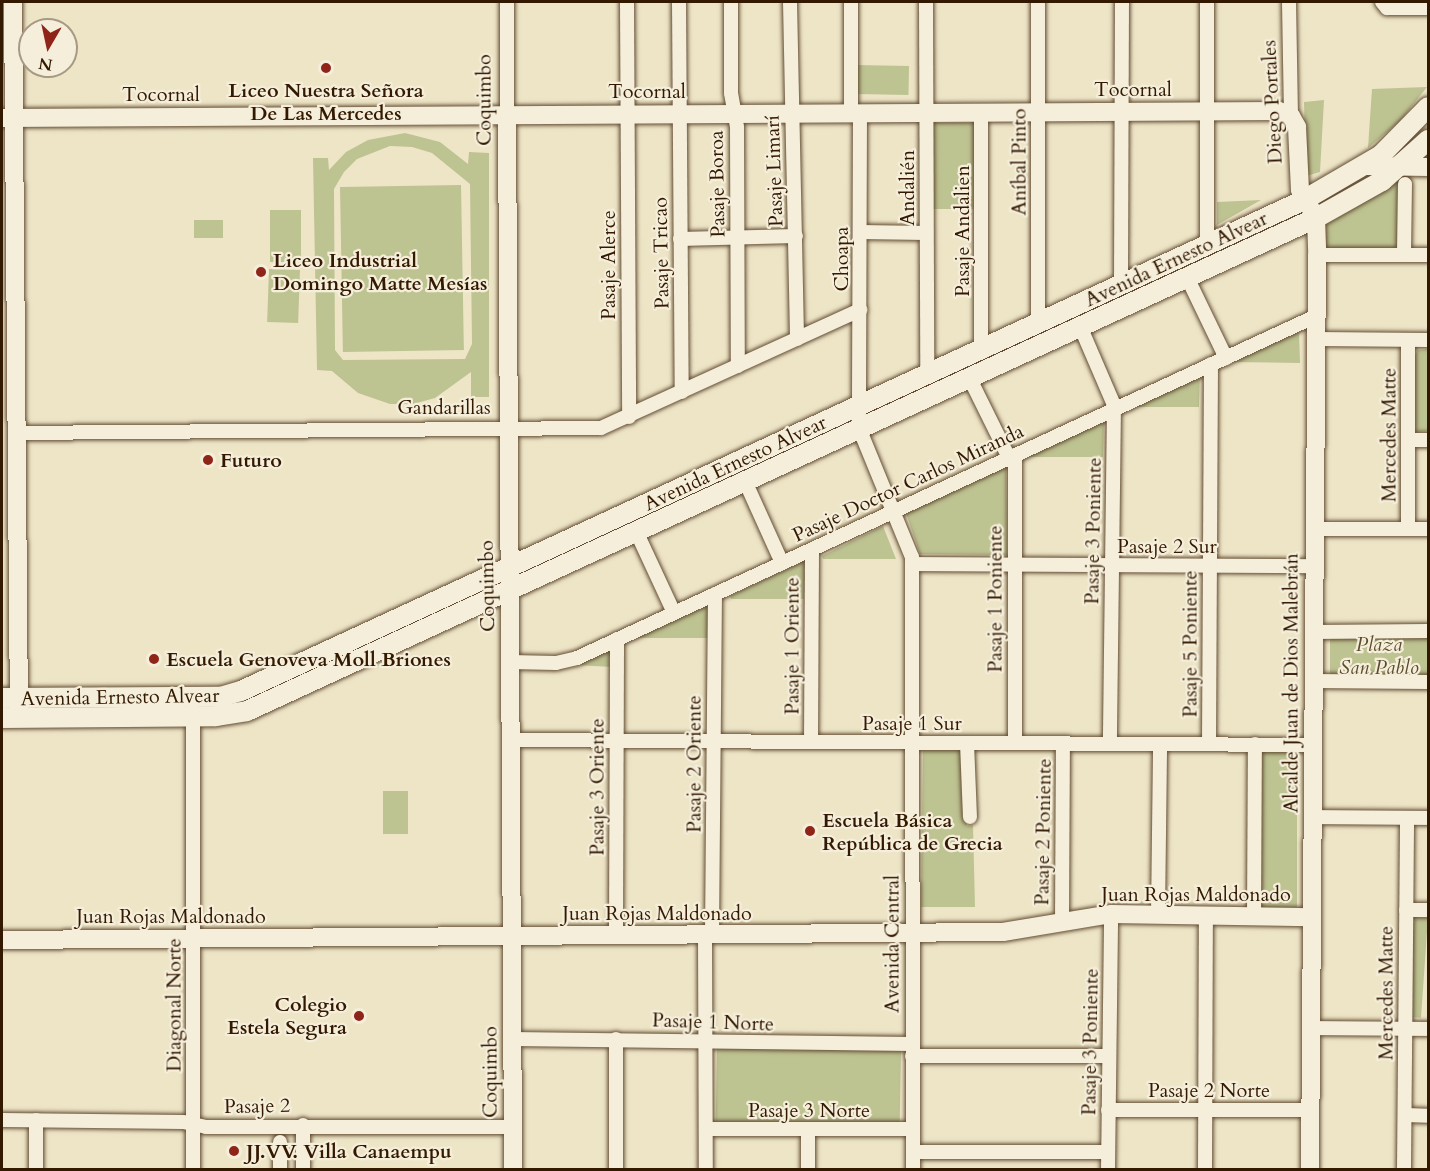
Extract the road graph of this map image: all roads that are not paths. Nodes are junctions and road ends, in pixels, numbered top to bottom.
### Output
1 (13, 2) edge
2 (507, 2) edge
3 (627, 2) edge
4 (679, 2) edge
5 (731, 2) edge
6 (790, 2) edge
7 (850, 2) edge
8 (926, 2) edge
9 (1038, 2) edge
10 (1122, 2) edge
11 (1207, 2) edge
12 (1289, 2) edge
13 (1383, 4) edge
14 (1428, 8) edge
15 (1428, 107) edge
16 (1207, 111) junction
17 (856, 112) junction
18 (926, 112) junction
19 (981, 112) junction
20 (1038, 112) junction
21 (1122, 112) junction
22 (679, 113) junction
23 (734, 113) junction
24 (793, 113) junction
25 (507, 114) junction
26 (627, 114) junction
27 (1291, 116) junction
28 (7, 118) edge
29 (1427, 147) edge
30 (1366, 166) junction
31 (1428, 167) edge
32 (1403, 176) junction
33 (1304, 200) junction
34 (1316, 218) junction
35 (860, 232) junction
36 (926, 233) junction
37 (796, 236) junction
38 (737, 238) junction
39 (680, 239) junction
40 (1208, 245) junction
41 (1317, 255) junction
42 (1404, 255) junction
43 (1428, 255) edge
44 (1187, 277) junction
45 (1121, 285) junction
46 (860, 310) junction
47 (1316, 316) junction
48 (1038, 323) junction
49 (1080, 326) junction
50 (797, 339) junction
51 (1316, 339) junction
52 (1408, 340) junction
53 (1428, 340) edge
54 (981, 349) junction
55 (1226, 358) junction
56 (1211, 364) junction
57 (738, 366) junction
58 (927, 374) junction
59 (969, 377) junction
60 (682, 392) junction
61 (861, 405) junction
62 (1114, 409) junction
63 (629, 417) junction
64 (859, 428) junction
65 (508, 429) junction
66 (9, 433) edge
67 (1408, 440) junction
68 (1428, 440) edge
69 (1012, 457) junction
70 (745, 481) junction
71 (895, 511) junction
72 (1314, 529) junction
73 (1408, 529) junction
74 (1428, 529) edge
75 (636, 531) junction
76 (812, 549) junction
77 (782, 563) junction
78 (912, 564) junction
79 (1014, 564) junction
80 (1112, 565) junction
81 (1210, 566) junction
82 (1314, 566) junction
83 (509, 567) junction
84 (510, 589) junction
85 (715, 594) junction
86 (674, 613) junction
87 (1314, 632) junction
88 (1428, 632) edge
89 (617, 639) junction
90 (510, 662) junction
91 (1314, 681) junction
92 (1428, 682) edge
93 (241, 692) junction
94 (192, 697) junction
95 (10, 698) edge
96 (247, 711) junction
97 (193, 717) junction
98 (10, 718) edge
99 (511, 740) junction
100 (617, 740) junction
101 (714, 741) junction
102 (811, 742) junction
103 (912, 742) junction
104 (967, 742) junction
105 (1015, 743) junction
106 (1063, 743) junction
107 (1110, 744) junction
108 (1160, 744) junction
109 (1209, 744) junction
110 (1255, 744) junction
111 (1313, 745) junction
112 (970, 817) dead end
113 (1312, 817) junction
114 (1407, 818) junction
115 (1428, 818) edge
116 (1406, 910) junction
117 (1428, 910) edge
118 (1110, 914) junction
119 (1158, 915) junction
120 (1206, 916) junction
121 (1254, 916) junction
122 (1312, 917) junction
123 (1062, 922) junction
124 (912, 933) junction
125 (616, 935) junction
126 (709, 935) junction
127 (512, 936) junction
128 (193, 938) junction
129 (2, 940) edge
130 (1311, 1028) junction
131 (1405, 1029) junction
132 (1428, 1029) edge
133 (512, 1039) junction
134 (616, 1039) junction
135 (705, 1041) junction
136 (912, 1050) junction
137 (1109, 1056) junction
138 (1108, 1110) junction
139 (1205, 1110) junction
140 (1310, 1110) junction
141 (1405, 1115) junction
142 (1428, 1116) edge
143 (2, 1120) edge
144 (36, 1120) junction
145 (193, 1124) junction
146 (303, 1125) junction
147 (513, 1127) junction
148 (808, 1129) junction
149 (913, 1129) junction
150 (706, 1130) junction
151 (280, 1142) dead end
152 (913, 1152) junction
153 (1108, 1152) junction
154 (36, 1170) edge
155 (193, 1170) edge
156 (280, 1170) edge
157 (303, 1170) edge
158 (513, 1170) edge
159 (616, 1170) edge
160 (706, 1170) edge
161 (808, 1170) edge
162 (913, 1170) edge
163 (1108, 1170) edge
164 (1205, 1170) edge
165 (1310, 1170) edge
166 (1404, 1170) edge

1 - 28 street
2 - 25 street, Coquimbo
3 - 26 street, Pasaje Alerce
4 - 22 street, Pasaje Tricao
5 - 23 street, Pasaje Boroa
6 - 24 street, Pasaje Limarí
7 - 17 street, Choapa
8 - 18 street, Andalién
9 - 20 street, Aníbal Pinto
10 - 21 street
11 - 16 street
12 - 27 street, Diego Portales
13 - 14 street
15 - 30 main road, Avenida Ernesto Alvear
16 - 21 street, Tocornal
16 - 27 street, Tocornal
16 - 40 street
17 - 18 street, Tocornal
17 - 24 street, Tocornal
17 - 35 street, Choapa
18 - 19 street, Tocornal
18 - 36 street, Andalién
19 - 20 street, Tocornal
19 - 54 street, Pasaje Andalien
20 - 21 street, Tocornal
20 - 48 street, Aníbal Pinto
21 - 45 street
22 - 23 street, Tocornal
22 - 26 street, Tocornal
22 - 39 street, Pasaje Tricao
23 - 24 street, Tocornal
23 - 38 street, Pasaje Boroa
24 - 37 street, Pasaje Limarí
25 - 26 street, Tocornal
25 - 28 street, Tocornal
25 - 65 street, Coquimbo
26 - 63 street, Pasaje Alerce
27 - 33 street, Diego Portales
28 - 66 street
29 - 32 main road, Avenida Ernesto Alvear
30 - 32 street
30 - 33 main road, Avenida Ernesto Alvear
31 - 32 street
32 - 34 main road, Avenida Ernesto Alvear
32 - 42 street
33 - 34 street
33 - 40 main road, Avenida Ernesto Alvear
34 - 41 street, Alcalde Juan de Dios Malebrán
34 - 44 main road, Avenida Ernesto Alvear
35 - 36 street
35 - 46 street, Choapa
36 - 58 street, Andalién
37 - 38 street
37 - 50 street, Pasaje Limarí
38 - 39 street
38 - 57 street, Pasaje Boroa
39 - 60 street, Pasaje Tricao
40 - 45 main road, Avenida Ernesto Alvear
41 - 42 street
41 - 47 street, Alcalde Juan de Dios Malebrán
42 - 43 street
44 - 49 main road, Avenida Ernesto Alvear
44 - 55 street
45 - 48 main road, Avenida Ernesto Alvear
46 - 50 street, Gandarillas
46 - 61 street, Choapa
47 - 51 street, Alcalde Juan de Dios Malebrán
47 - 55 street, Pasaje Doctor Carlos Miranda
48 - 54 main road, Avenida Ernesto Alvear
49 - 59 main road, Avenida Ernesto Alvear
49 - 62 street, Pasaje 3 Poniente
50 - 57 street, Gandarillas
51 - 52 street
51 - 72 street, Alcalde Juan de Dios Malebrán
52 - 53 street
52 - 67 street, Mercedes Matte
54 - 58 main road, Avenida Ernesto Alvear
55 - 56 street, Pasaje Doctor Carlos Miranda
56 - 62 street, Pasaje Doctor Carlos Miranda
56 - 81 street, Pasaje 5 Poniente
57 - 60 street, Gandarillas
58 - 61 main road, Avenida Ernesto Alvear
59 - 64 main road, Avenida Ernesto Alvear
59 - 69 street, Pasaje 1 Poniente
60 - 63 street, Gandarillas
61 - 64 street, Avenida Central
61 - 83 main road, Avenida Ernesto Alvear
62 - 69 street, Pasaje Doctor Carlos Miranda
62 - 80 street, Pasaje 3 Poniente
63 - 65 street, Gandarillas
64 - 70 main road, Avenida Ernesto Alvear
64 - 71 street, Avenida Central
65 - 66 street, Gandarillas
65 - 83 street, Coquimbo
66 - 95 street
67 - 68 street
67 - 73 street, Mercedes Matte
69 - 71 street, Pasaje Doctor Carlos Miranda
69 - 79 street, Pasaje 1 Poniente
70 - 75 main road, Avenida Ernesto Alvear
70 - 77 street, Pasaje 1 Oriente
71 - 76 street, Pasaje Doctor Carlos Miranda
71 - 78 street, Avenida Central
72 - 73 street
72 - 82 street, Alcalde Juan de Dios Malebrán
73 - 74 street
75 - 84 main road, Avenida Ernesto Alvear
75 - 86 street
76 - 77 street, Pasaje Doctor Carlos Miranda
76 - 102 street, Pasaje 1 Oriente
77 - 85 street, Pasaje Doctor Carlos Miranda
78 - 79 street, Pasaje 2 Sur
78 - 103 street, Avenida Central
79 - 80 street, Pasaje 2 Sur
79 - 105 street, Pasaje 1 Poniente
80 - 81 street, Pasaje 2 Sur
80 - 107 street, Pasaje 3 Poniente
81 - 82 street, Pasaje 2 Sur
81 - 109 street, Pasaje 5 Poniente
82 - 87 street, Alcalde Juan de Dios Malebrán
83 - 84 street, Coquimbo
83 - 93 main road, Avenida Ernesto Alvear
84 - 90 street, Coquimbo
84 - 96 main road, Avenida Ernesto Alvear
85 - 86 street, Pasaje Doctor Carlos Miranda
85 - 101 street, Pasaje 2 Oriente
86 - 89 street, Pasaje Doctor Carlos Miranda
87 - 88 street
87 - 91 street, Alcalde Juan de Dios Malebrán
89 - 90 street, Pasaje Doctor Carlos Miranda
89 - 100 street, Pasaje 3 Oriente
90 - 99 street, Coquimbo
91 - 92 street
91 - 111 street, Alcalde Juan de Dios Malebrán
93 - 94 main road, Avenida Ernesto Alvear
93 - 96 main road
94 - 95 main road, Avenida Ernesto Alvear
94 - 97 street, Diagonal Norte
95 - 98 street
96 - 97 main road, Avenida Ernesto Alvear
97 - 98 main road, Avenida Ernesto Alvear
97 - 128 street, Diagonal Norte
99 - 100 street, Pasaje 1 Sur
99 - 127 street, Coquimbo
100 - 101 street, Pasaje 1 Sur
100 - 125 street, Pasaje 3 Oriente
101 - 102 street, Pasaje 1 Sur
101 - 126 street, Pasaje 2 Oriente
102 - 103 street, Pasaje 1 Sur
103 - 104 street, Pasaje 1 Sur
103 - 124 street, Avenida Central
104 - 105 street, Pasaje 1 Sur
104 - 112 street
105 - 106 street, Pasaje 1 Sur
106 - 107 street, Pasaje 1 Sur
106 - 123 street, Pasaje 2 Poniente
107 - 108 street, Pasaje 1 Sur
108 - 109 street, Pasaje 1 Sur
108 - 119 street
109 - 110 street, Pasaje 1 Sur
110 - 111 street, Pasaje 1 Sur
110 - 121 street
111 - 113 street, Alcalde Juan de Dios Malebrán
113 - 114 street
113 - 122 street, Alcalde Juan de Dios Malebrán
114 - 115 street
114 - 116 street, Mercedes Matte
116 - 117 street
116 - 131 street, Mercedes Matte
118 - 119 street, Juan Rojas Maldonado
118 - 123 street, Juan Rojas Maldonado
118 - 137 street, Pasaje 3 Poniente
119 - 120 street, Juan Rojas Maldonado
120 - 121 street, Juan Rojas Maldonado
120 - 139 street
121 - 122 street, Juan Rojas Maldonado
122 - 130 street, Alcalde Juan de Dios Malebrán
123 - 124 street, Juan Rojas Maldonado
124 - 126 street, Juan Rojas Maldonado
124 - 136 street, Avenida Central
125 - 126 street, Juan Rojas Maldonado
125 - 127 street, Juan Rojas Maldonado
126 - 135 street, Pasaje 2 Oriente
127 - 128 street, Juan Rojas Maldonado
127 - 133 street, Coquimbo
128 - 129 street, Juan Rojas Maldonado
128 - 145 street, Diagonal Norte
130 - 131 street
130 - 140 street, Alcalde Juan de Dios Malebrán
131 - 132 street
131 - 141 street, Mercedes Matte
133 - 134 street, Pasaje 1 Norte
133 - 147 street, Coquimbo
134 - 135 street, Pasaje 1 Norte
134 - 159 street
135 - 136 street, Pasaje 1 Norte
135 - 150 street, Pasaje 2 Oriente
136 - 137 street, Pasaje 1 Norte
136 - 149 street, Avenida Central
137 - 138 street, Pasaje 3 Poniente
138 - 139 street, Pasaje 2 Norte
138 - 153 street, Pasaje 3 Poniente
139 - 140 street, Pasaje 2 Norte
139 - 164 street
140 - 165 street, Alcalde Juan de Dios Malebrán
141 - 142 street
141 - 166 street, Mercedes Matte
143 - 144 street, Pasaje 2
144 - 145 street, Pasaje 2
144 - 154 street
145 - 146 street, Pasaje 2
145 - 155 street, Diagonal Norte
146 - 147 street, Pasaje 2
146 - 157 street
147 - 158 street, Coquimbo
148 - 149 street, Pasaje 3 Norte
148 - 150 street, Pasaje 3 Norte
148 - 161 street
149 - 152 street, Avenida Central
150 - 160 street, Pasaje 2 Oriente
151 - 156 street
152 - 153 street
152 - 162 street, Avenida Central
153 - 163 street, Pasaje 3 Poniente

